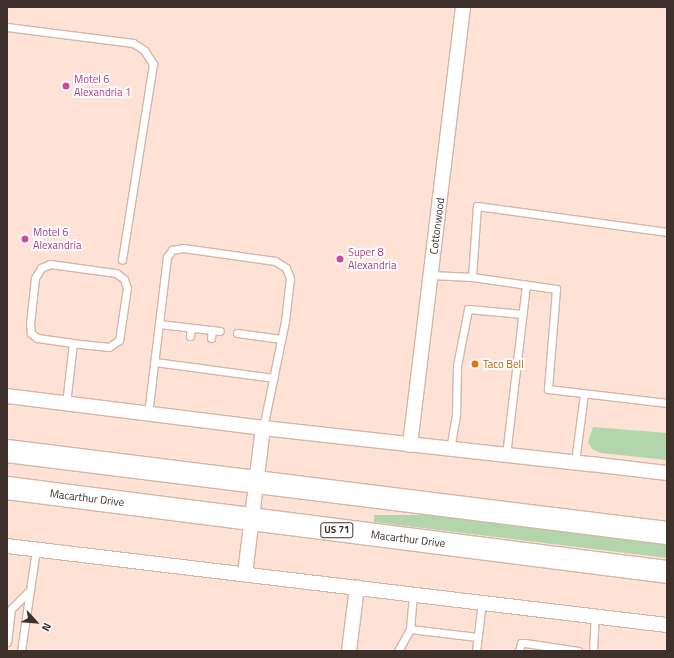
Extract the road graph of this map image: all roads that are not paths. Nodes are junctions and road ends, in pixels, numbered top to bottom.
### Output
1 (463, 7) edge
2 (7, 27) edge
3 (667, 232) edge
4 (122, 260) dead end
5 (431, 275) junction
6 (472, 277) junction
7 (526, 285) junction
8 (523, 314) junction
9 (159, 324) junction
10 (191, 328) junction
11 (212, 330) junction
12 (220, 331) dead end
13 (238, 333) dead end
14 (190, 336) dead end
15 (211, 338) dead end
16 (282, 339) junction
17 (73, 343) junction
18 (187, 358) dead end
19 (208, 361) dead end
20 (155, 362) junction
21 (224, 363) dead end
22 (249, 366) dead end
23 (186, 367) junction
24 (207, 369) junction
25 (223, 371) junction
26 (248, 375) junction
27 (274, 378) junction
28 (584, 394) junction
29 (7, 396) edge
30 (667, 403) edge
31 (66, 404) junction
32 (148, 414) junction
33 (263, 428) junction
34 (410, 445) junction
35 (450, 449) junction
36 (7, 450) edge
37 (506, 455) junction
38 (574, 462) junction
39 (667, 474) edge
40 (255, 482) junction
41 (7, 488) edge
42 (251, 519) junction
43 (667, 526) edge
44 (620, 527) junction
45 (667, 533) edge
46 (7, 546) edge
47 (36, 549) junction
48 (667, 572) edge
49 (244, 574) junction
50 (357, 587) junction
51 (30, 590) junction
52 (413, 594) junction
53 (482, 602) junction
54 (595, 616) junction
55 (667, 625) edge
56 (410, 629) junction
57 (478, 637) junction
58 (7, 642) edge
59 (401, 643) junction
60 (519, 648) edge
61 (550, 649) edge
62 (21, 651) edge
63 (349, 651) edge
64 (398, 651) edge
65 (404, 651) edge
66 (476, 651) edge
67 (578, 651) edge
68 (593, 651) edge

1 - 5 street, Cottonwood
2 - 4 lane
3 - 6 lane
5 - 6 lane
5 - 34 street, Cottonwood
6 - 7 lane
7 - 8 lane
7 - 28 lane
8 - 35 lane
8 - 37 lane
9 - 10 lane
9 - 16 lane
9 - 20 lane
10 - 11 lane
10 - 14 lane
11 - 12 lane
11 - 15 lane
13 - 16 lane
16 - 27 lane
17 - 17 lane
17 - 31 lane
18 - 23 lane
19 - 24 lane
20 - 23 lane
20 - 32 lane
21 - 25 lane
22 - 26 lane
23 - 24 lane
24 - 25 lane
25 - 26 lane
26 - 27 lane
27 - 33 lane
28 - 30 lane
28 - 38 lane
29 - 31 street
31 - 32 street
32 - 33 street
33 - 34 street
33 - 40 street
34 - 35 street
35 - 37 street
36 - 40 highway
37 - 38 street
38 - 39 street
40 - 42 street
40 - 44 highway
41 - 42 highway, Macarthur Drive / US 71
42 - 48 highway, Macarthur Drive / US 71
42 - 49 street
43 - 44 highway
44 - 45 highway
46 - 47 street
47 - 49 street
47 - 51 lane
49 - 50 street
50 - 52 street
50 - 63 street
51 - 58 lane
51 - 62 lane
52 - 53 street
52 - 56 lane
53 - 54 street
53 - 57 lane
54 - 55 street
54 - 68 lane
56 - 57 lane
56 - 59 lane
57 - 66 lane
59 - 64 lane
59 - 65 lane
60 - 61 lane
61 - 67 lane

